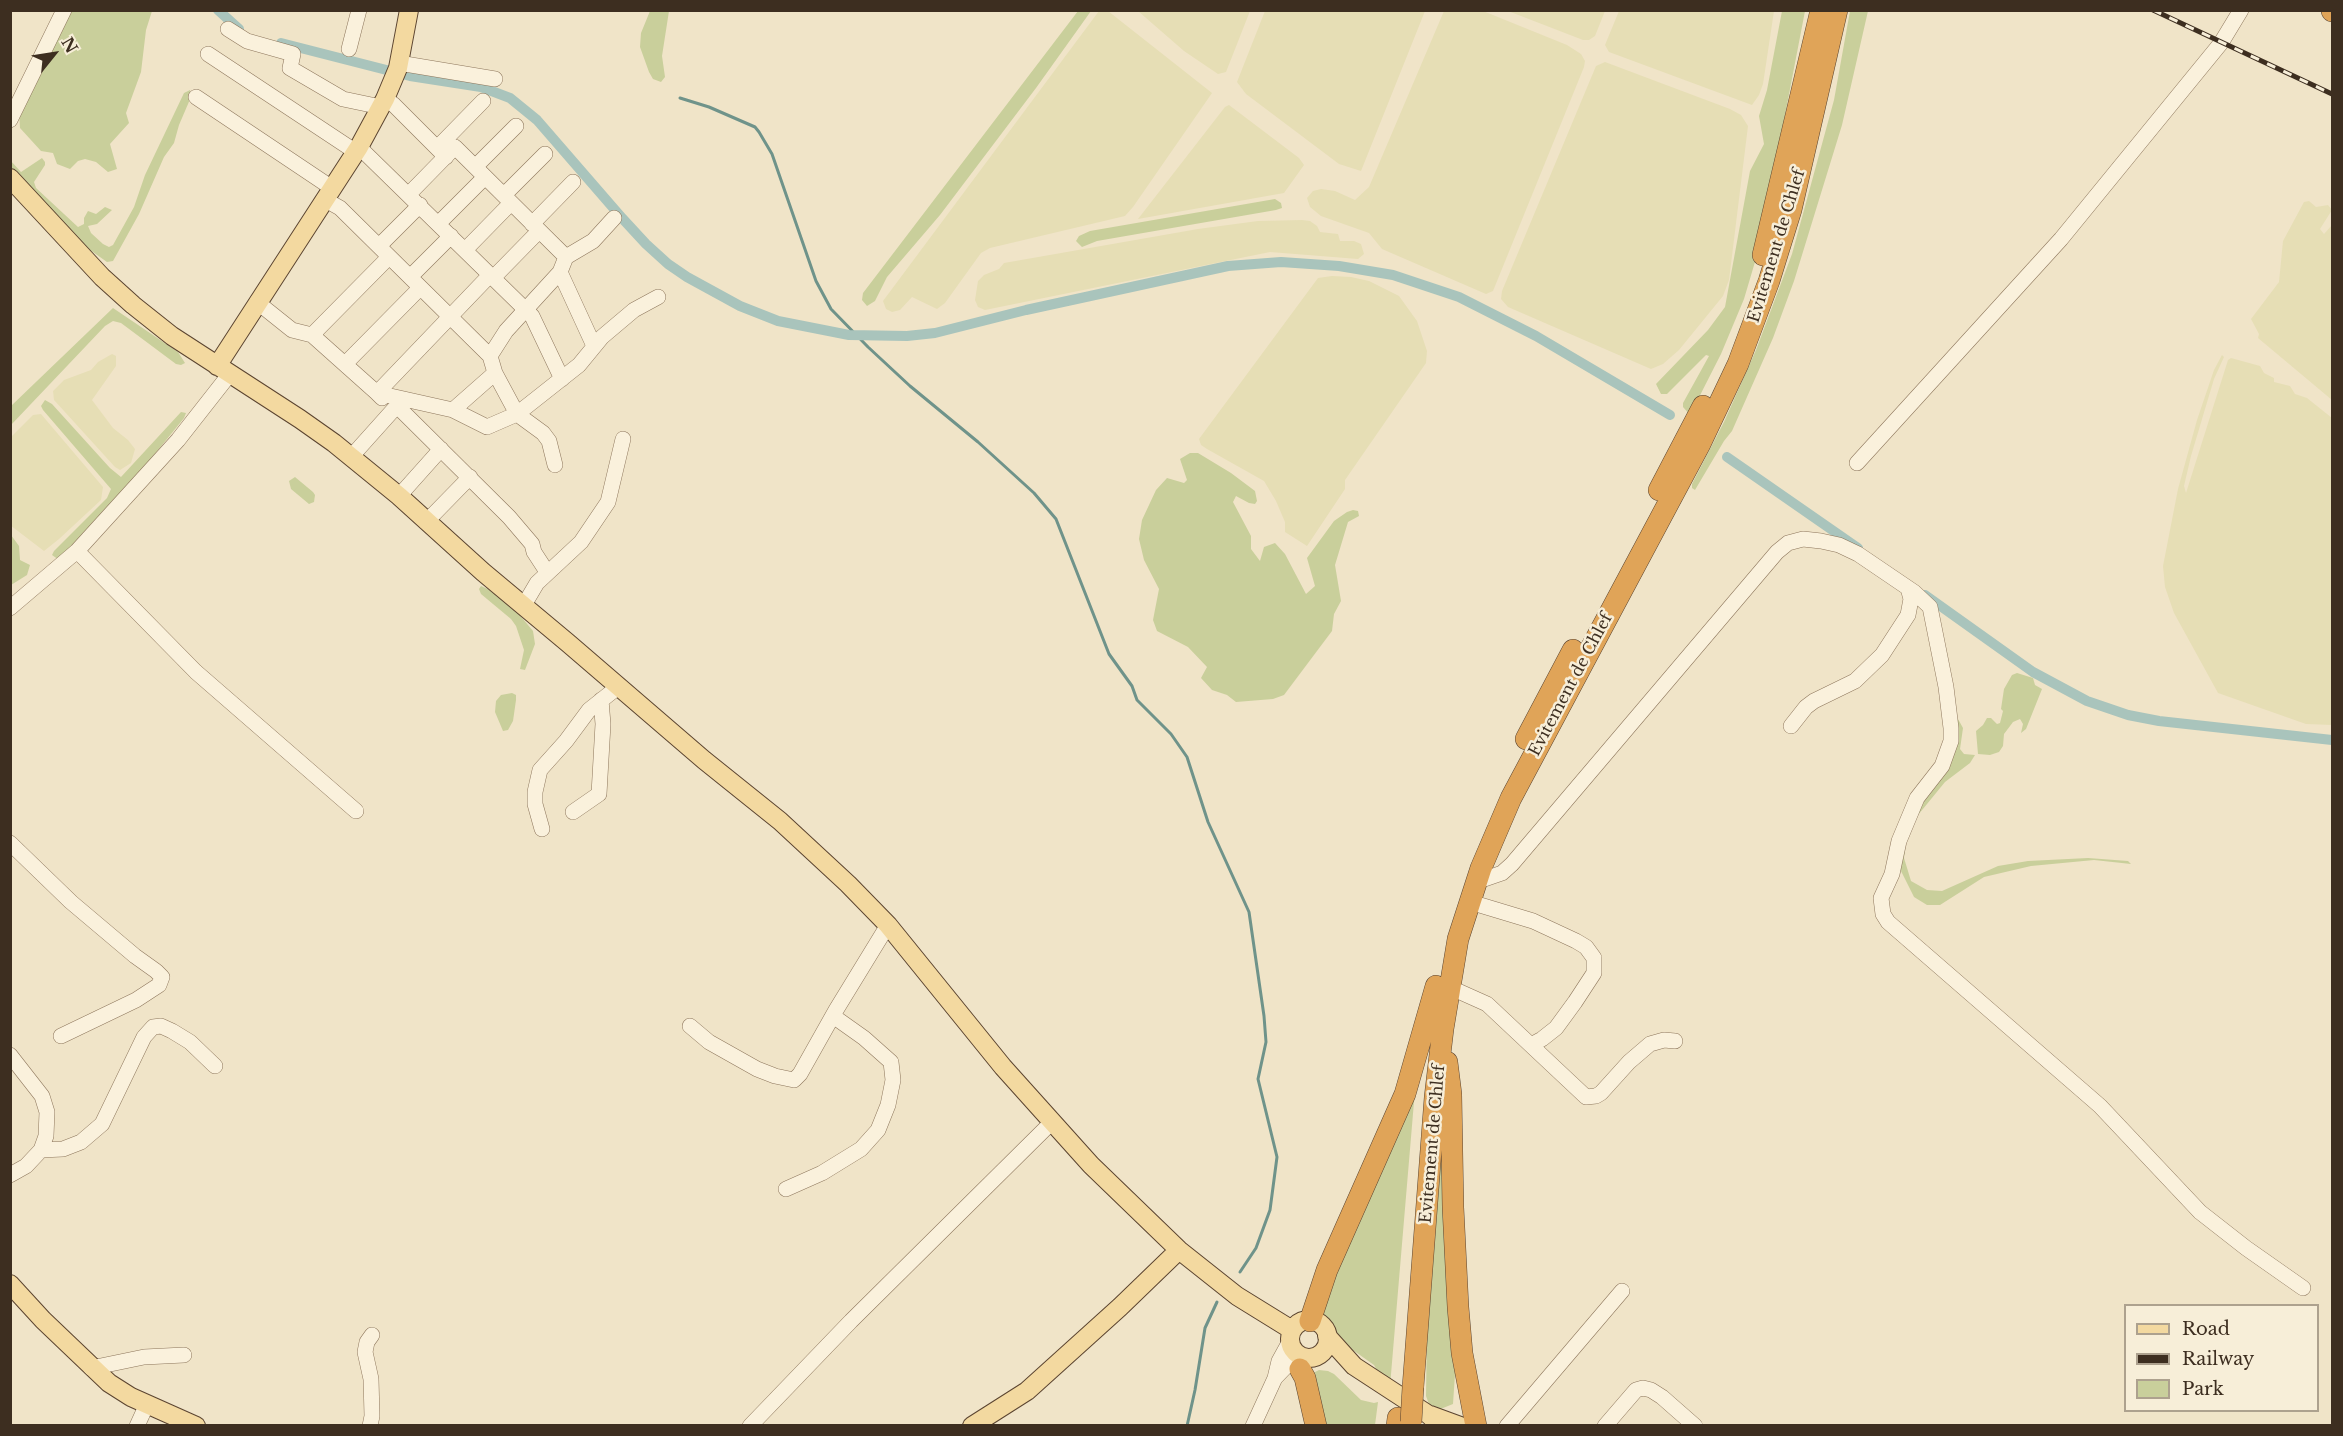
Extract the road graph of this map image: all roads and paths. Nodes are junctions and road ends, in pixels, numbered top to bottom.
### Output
1 (64, 10) edge
2 (409, 10) edge
3 (1821, 10) edge
4 (1836, 10) edge
5 (2241, 10) edge
6 (357, 11) edge
7 (228, 29) dead end
8 (349, 49) dead end
9 (208, 54) dead end
10 (399, 63) junction
11 (495, 79) dead end
12 (196, 97) dead end
13 (483, 101) dead end
14 (387, 106) junction
15 (10, 120) edge
16 (516, 126) dead end
17 (446, 147) junction
18 (357, 149) junction
19 (545, 154) dead end
20 (480, 172) junction
21 (10, 178) edge
22 (573, 182) dead end
23 (328, 194) junction
24 (508, 199) junction
25 (414, 200) junction
26 (614, 218) dead end
27 (438, 224) junction
28 (536, 227) junction
29 (451, 236) junction
30 (465, 250) junction
31 (384, 251) junction
32 (566, 257) junction
33 (560, 272) junction
34 (491, 276) junction
35 (415, 282) junction
36 (658, 297) dead end
37 (257, 302) junction
38 (525, 310) junction
39 (450, 317) junction
40 (292, 330) junction
41 (312, 335) junction
42 (594, 346) junction
43 (326, 348) junction
44 (490, 356) junction
45 (345, 364) junction
46 (223, 370) junction
47 (495, 373) junction
48 (562, 379) junction
49 (377, 393) junction
50 (398, 405) junction
51 (447, 409) junction
52 (517, 414) junction
53 (419, 428) junction
54 (623, 439) dead end
55 (441, 449) junction
56 (351, 457) junction
57 (1857, 464) dead end
58 (555, 465) dead end
59 (470, 477) junction
60 (399, 496) junction
61 (426, 522) junction
62 (77, 551) junction
63 (547, 572) junction
64 (1908, 588) junction
65 (524, 606) junction
66 (10, 608) edge
67 (618, 687) junction
68 (601, 700) junction
69 (1791, 726) dead end
70 (356, 811) dead end
71 (573, 812) dead end
72 (542, 829) dead end
73 (10, 843) edge
74 (1476, 882) junction
75 (1470, 902) junction
76 (888, 926) junction
77 (1442, 987) junction
78 (833, 1016) junction
79 (690, 1026) dead end
80 (1443, 1029) junction
81 (61, 1036) dead end
82 (1675, 1041) dead end
83 (1530, 1045) junction
84 (10, 1055) edge
85 (215, 1066) dead end
86 (1052, 1122) junction
87 (41, 1150) junction
88 (10, 1175) edge
89 (786, 1189) dead end
90 (1179, 1250) junction
91 (2303, 1288) dead end
92 (1622, 1291) dead end
93 (14, 1295) edge
94 (372, 1335) dead end
95 (1327, 1336) junction
96 (1301, 1347) junction
97 (184, 1355) dead end
98 (1354, 1366) junction
99 (91, 1368) junction
100 (1406, 1386) junction
101 (147, 1404) junction
102 (1414, 1422) edge
103 (137, 1425) edge
104 (196, 1425) edge
105 (370, 1425) edge
106 (750, 1425) edge
107 (972, 1425) edge
108 (1253, 1425) edge
109 (1307, 1425) edge
110 (1317, 1425) edge
111 (1460, 1425) edge
112 (1476, 1425) edge
113 (1507, 1425) edge
114 (1605, 1425) edge
115 (1695, 1425) edge

1 - 15 street
2 - 10 main road
3 - 77 highway, Evitement de Chlef
4 - 74 highway, Evitement de Chlef
5 - 57 street
6 - 8 street
7 - 14 street
9 - 18 street
10 - 11 street
10 - 14 main road
12 - 23 street
13 - 17 street
14 - 17 street
14 - 18 main road
16 - 20 street
17 - 20 street
17 - 25 street
18 - 23 main road
18 - 25 street
19 - 24 street
20 - 24 street
20 - 27 street
21 - 46 main road
22 - 28 street
23 - 31 street
23 - 37 main road
24 - 28 street
24 - 30 street
25 - 27 street
25 - 31 street
26 - 32 street
27 - 29 street
28 - 32 street
28 - 34 street
29 - 30 street
29 - 35 street
30 - 34 street
31 - 35 street
31 - 41 street
32 - 33 street
33 - 38 street
33 - 42 street
34 - 38 street
34 - 39 street
35 - 39 street
35 - 45 street
36 - 42 street
37 - 40 street
37 - 46 main road
38 - 44 street
38 - 48 street
39 - 44 street
39 - 49 street
40 - 41 street
40 - 43 street
41 - 43 street
42 - 48 street
43 - 45 street
44 - 47 street
45 - 49 street
46 - 56 main road
46 - 62 street
47 - 51 street
47 - 52 street
48 - 52 street
49 - 50 street
50 - 51 street
50 - 53 street
50 - 56 street
51 - 52 street
51 - 53 street
52 - 58 street
53 - 55 street
54 - 63 street
55 - 59 street
55 - 60 street
56 - 60 main road
59 - 61 street
59 - 63 street
60 - 61 main road
61 - 65 main road
62 - 66 street
62 - 70 street
63 - 65 street
64 - 69 street
64 - 74 street
64 - 91 street
65 - 67 main road
67 - 68 street
67 - 76 main road
68 - 71 street
68 - 72 street
73 - 81 street
74 - 75 highway, Evitement de Chlef
75 - 77 highway, Evitement de Chlef
75 - 83 street
76 - 78 street
76 - 86 main road
77 - 80 highway, Evitement de Chlef
77 - 83 street
77 - 96 highway
77 - 100 highway, Evitement de Chlef
78 - 79 street
78 - 89 street
80 - 100 highway, Evitement de Chlef
80 - 112 highway
82 - 83 street
84 - 87 street
85 - 87 street
86 - 90 main road
86 - 106 street
87 - 88 street
90 - 96 main road
90 - 107 main road
92 - 113 street
93 - 99 main road
94 - 105 street
95 - 96 main road
95 - 96 main road
95 - 98 main road
96 - 98 main road
96 - 108 street
96 - 109 street
96 - 110 highway
97 - 99 street
98 - 102 main road
99 - 101 main road
100 - 102 highway
101 - 103 street
101 - 104 main road
102 - 111 main road
114 - 115 street

